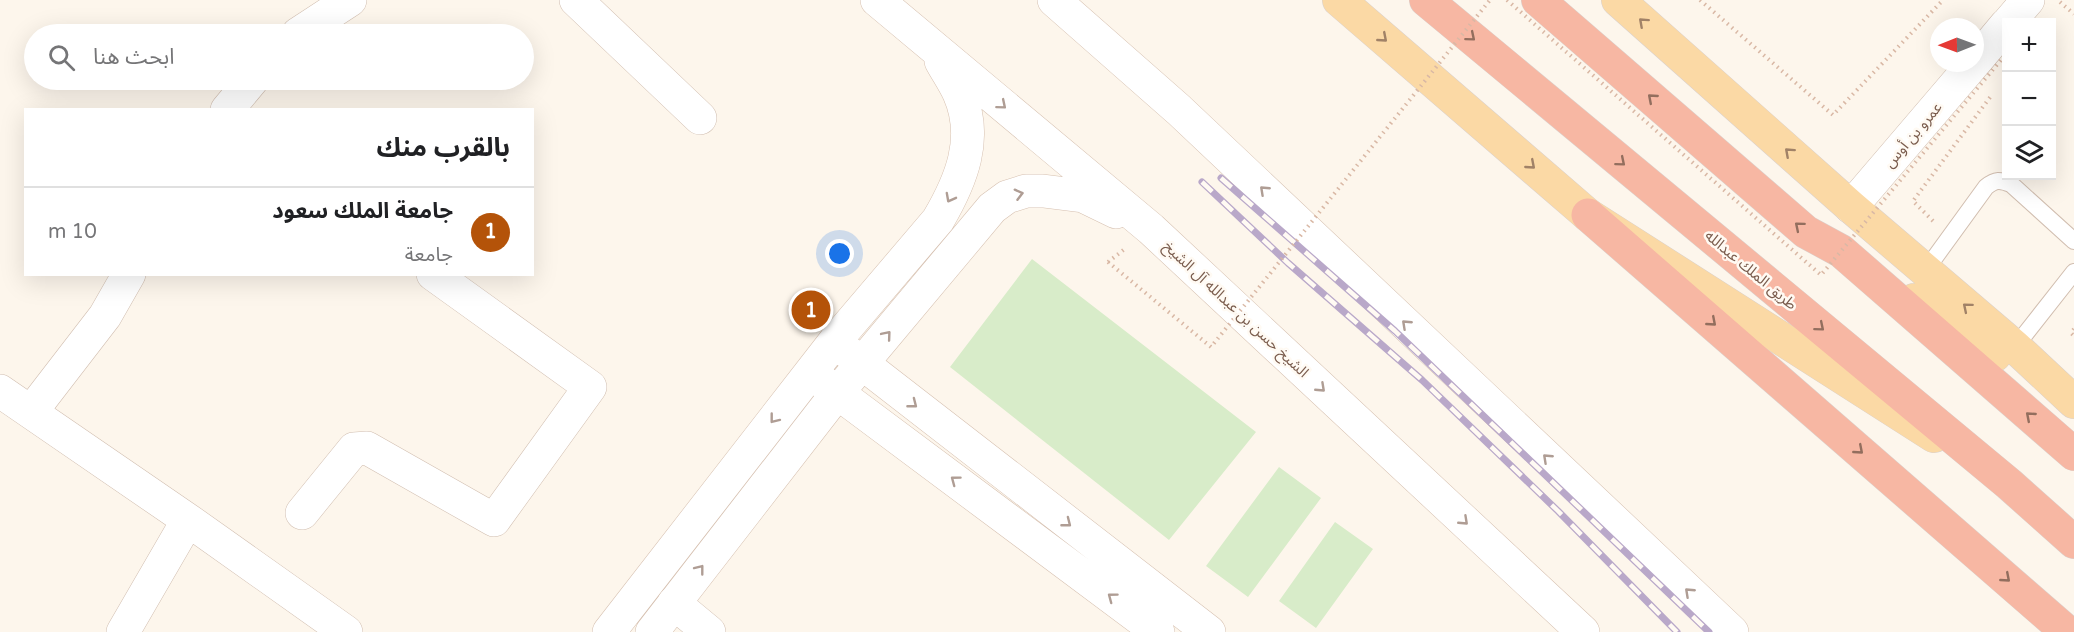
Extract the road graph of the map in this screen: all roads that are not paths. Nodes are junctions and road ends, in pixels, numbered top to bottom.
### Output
1 (350, 0) edge
2 (576, 0) edge
3 (877, 0) edge
4 (1054, 0) edge
5 (1339, 0) edge
6 (1426, 0) edge
7 (1538, 0) edge
8 (1618, 0) edge
9 (2028, 0) edge
10 (2013, 18) edge
11 (313, 24) edge
12 (2002, 31) edge
13 (932, 47) junction
14 (1984, 52) edge
15 (1967, 72) edge
16 (244, 90) edge
17 (229, 108) edge
18 (700, 118) dead end
19 (1851, 207) junction
20 (1588, 215) junction
21 (1151, 229) junction
22 (2074, 241) edge
23 (1841, 251) junction
24 (1925, 271) junction
25 (2074, 272) edge
26 (128, 276) edge
27 (436, 276) edge
28 (835, 340) junction
29 (2014, 347) junction
30 (862, 365) junction
31 (810, 373) junction
32 (0, 392) edge
33 (838, 392) junction
34 (2074, 402) edge
35 (2074, 408) edge
36 (31, 412) junction
37 (2074, 454) edge
38 (2009, 484) junction
39 (302, 513) dead end
40 (188, 520) junction
41 (2074, 542) edge
42 (674, 603) junction
43 (123, 632) edge
44 (346, 632) edge
45 (609, 632) edge
46 (652, 632) edge
47 (709, 632) edge
48 (1158, 632) edge
49 (1209, 632) edge
50 (1583, 632) edge
51 (1732, 632) edge
52 (2067, 632) edge

1 - 11 street
2 - 18 street
3 - 13 street, الشيخ حسن بن عبدالله آل الشيخ
51 -> 4 street
5 -> 20 main road
6 -> 38 highway, طريق الملك عبدالله
23 -> 7 highway
19 -> 8 main road
9 - 10 street, عمرو بن أوس
12 - 14 street, عمرو بن أوس
13 -> 21 street, الشيخ حسن بن عبدالله آل الشيخ
13 -> 28 street
15 - 19 street, عمرو بن أوس
16 - 17 street
19 - 24 main road
20 - 38 main road
20 -> 52 highway
30 -> 21 street
21 -> 50 street, الشيخ حسن بن عبدالله آل الشيخ
22 - 24 lane
23 - 35 main road
37 -> 23 highway
29 -> 24 main road
25 - 29 lane
26 - 36 street
27 - 39 street
28 - 30 street
28 - 31 street
29 - 34 main road
30 - 33 street
30 -> 49 street
31 - 33 street
31 -> 45 street
32 - 36 street
42 -> 33 street
48 -> 33 street
36 - 40 street
38 - 41 highway, طريق الملك عبدالله
40 - 43 street
40 - 44 street
42 - 46 street
42 - 47 street

